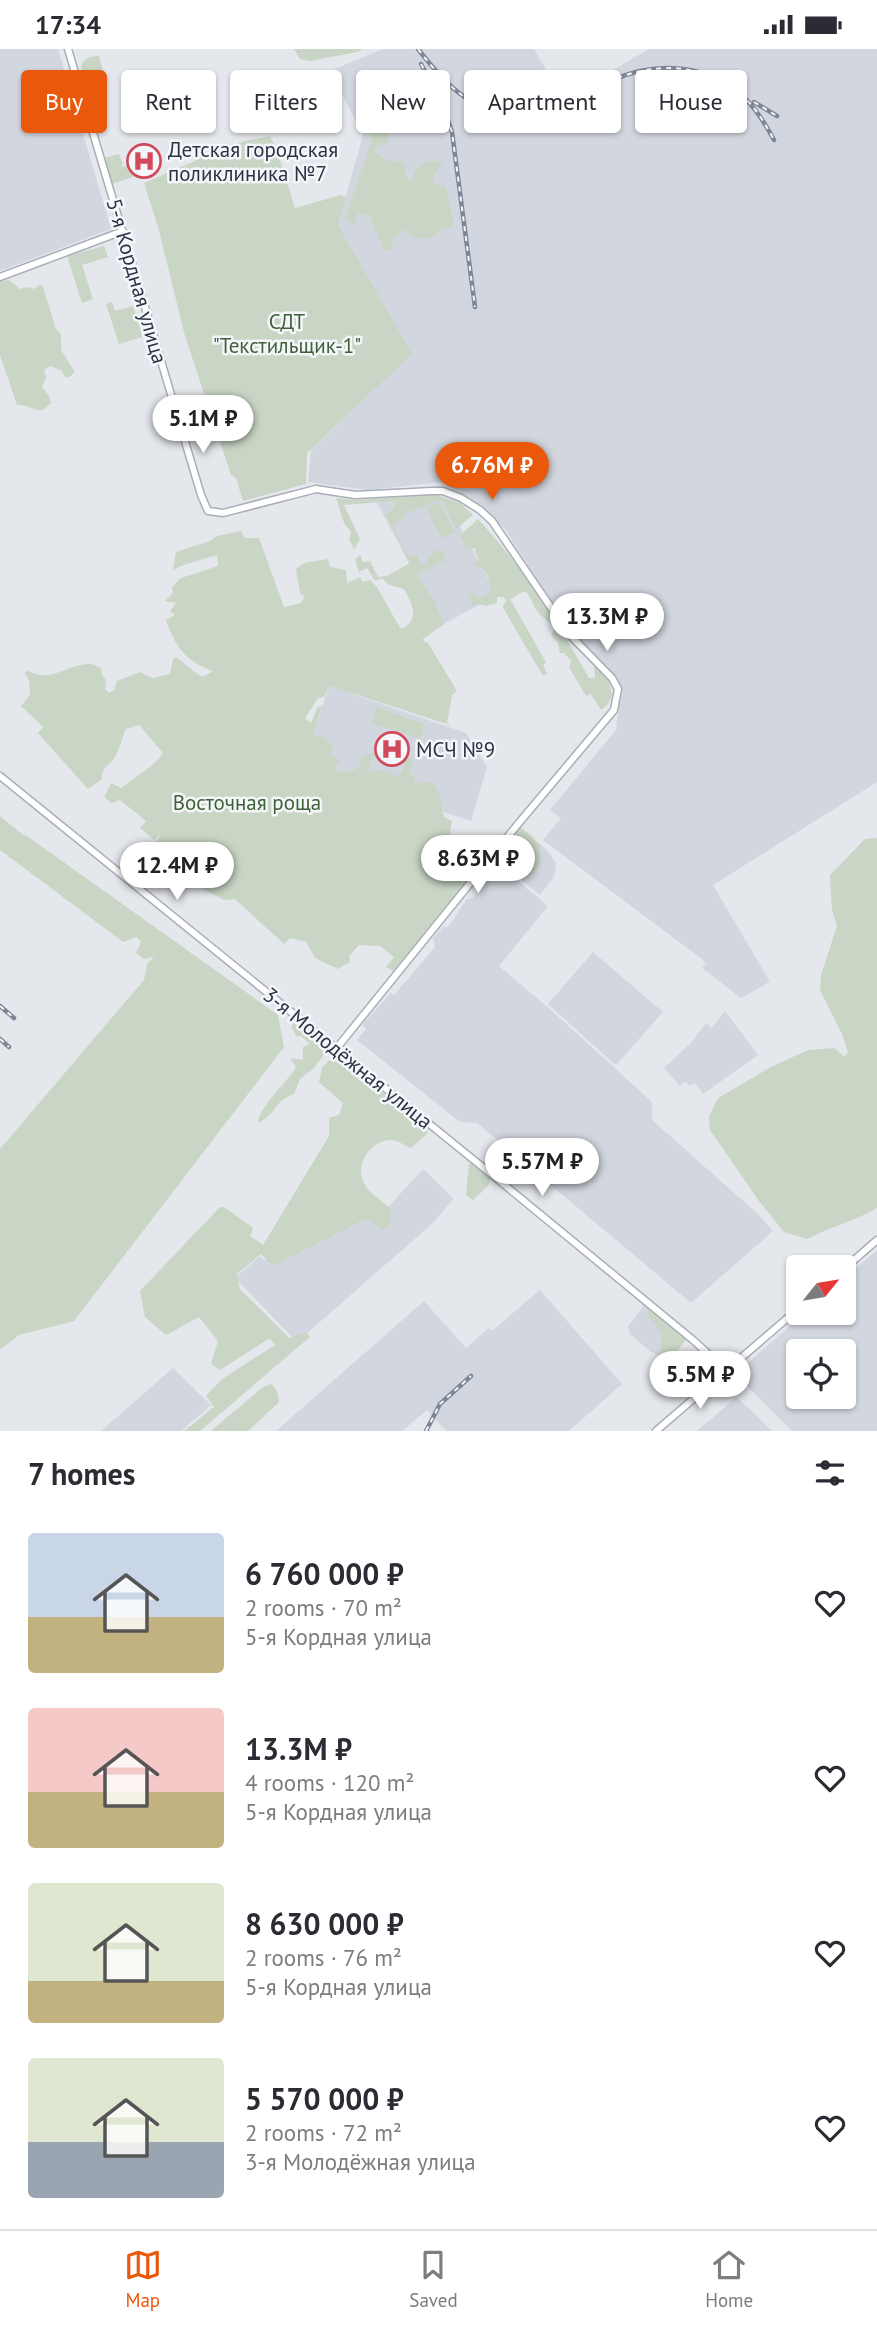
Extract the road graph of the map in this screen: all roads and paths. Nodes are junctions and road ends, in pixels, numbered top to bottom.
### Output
1 (68, 49) edge
2 (123, 231) junction
3 (0, 277) edge
4 (0, 776) edge
5 (337, 1049) junction
6 (877, 1240) edge
7 (856, 1258) edge
8 (786, 1319) edge
9 (726, 1371) junction
10 (656, 1431) edge

1 - 2 main road, 5-я Кордная улица
2 - 3 main road
2 - 5 main road, 5-я Кордная улица
4 - 5 main road, 3-я Молодёжная улица
5 - 9 main road, 3-я Молодёжная улица
6 - 7 main road
8 - 9 main road
9 - 10 main road

